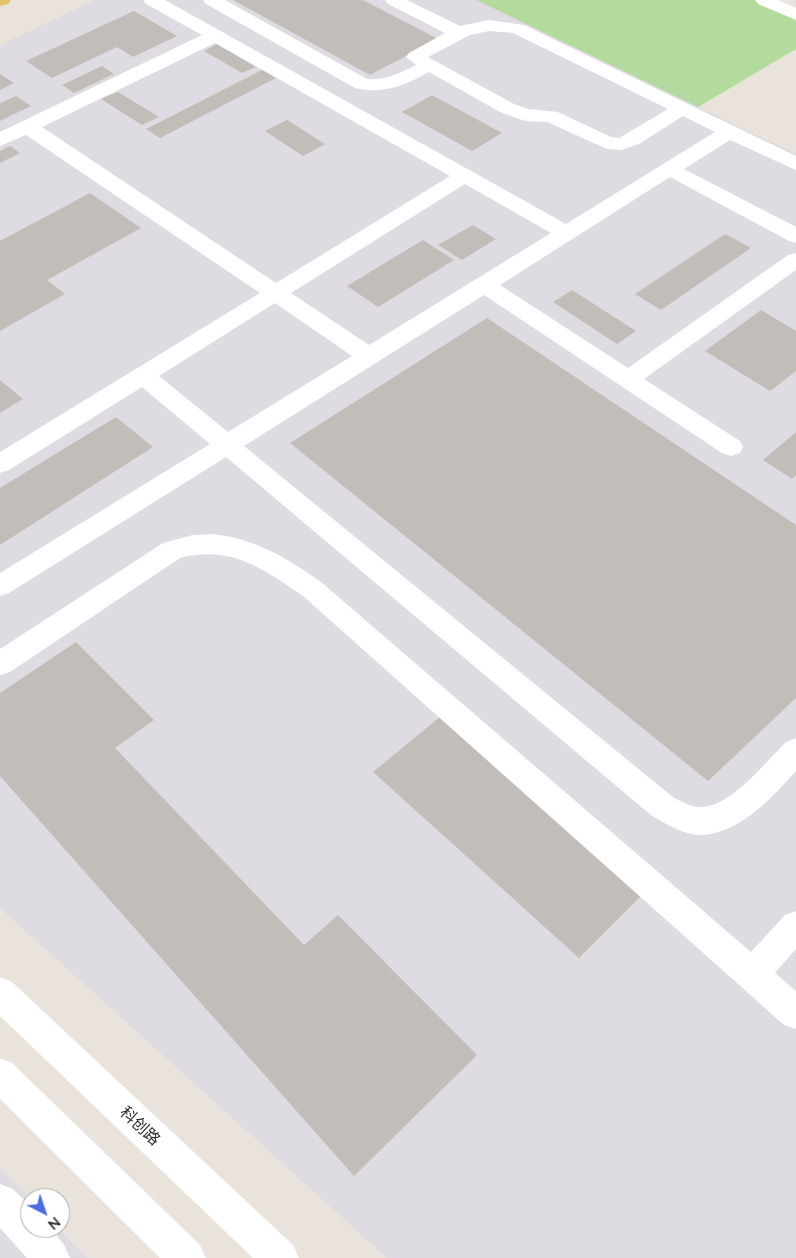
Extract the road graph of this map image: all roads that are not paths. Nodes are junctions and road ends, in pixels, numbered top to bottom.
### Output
1 (152, 0) edge
2 (212, 0) edge
3 (394, 0) edge
4 (764, 0) edge
5 (796, 16) edge
6 (459, 32) junction
7 (216, 36) junction
8 (429, 65) junction
9 (681, 109) junction
10 (28, 127) junction
11 (729, 132) junction
12 (0, 140) edge
13 (796, 164) edge
14 (670, 169) junction
15 (464, 176) junction
16 (566, 234) junction
17 (796, 236) edge
18 (796, 260) edge
19 (485, 284) junction
20 (275, 293) junction
21 (369, 356) junction
22 (143, 375) junction
23 (628, 379) junction
24 (229, 444) junction
25 (731, 448) dead end
26 (0, 464) edge
27 (0, 586) edge
28 (0, 664) edge
29 (796, 751) edge
30 (796, 926) edge
31 (752, 974) junction
32 (0, 993) edge
33 (796, 1013) edge
34 (0, 1075) edge
35 (0, 1202) edge
36 (51, 1258) edge
37 (186, 1258) edge
38 (280, 1258) edge

1 - 7 street
2 - 8 street
3 - 6 street
4 - 5 street
6 - 8 street
6 - 9 street
7 - 10 street
7 - 15 street
8 - 9 street
9 - 11 street
10 - 12 street
10 - 20 street
11 - 13 street
11 - 14 street
14 - 16 street
14 - 17 street
15 - 16 street
15 - 20 street
16 - 19 street
18 - 23 street
19 - 21 street
19 - 23 street
20 - 21 street
20 - 22 street
21 - 24 street
22 - 24 street
22 - 26 street
23 - 25 street
24 - 27 street
24 - 29 street
28 - 31 street
30 - 31 street
31 - 33 street
32 - 38 street, 科创路
34 - 37 street
35 - 36 street

